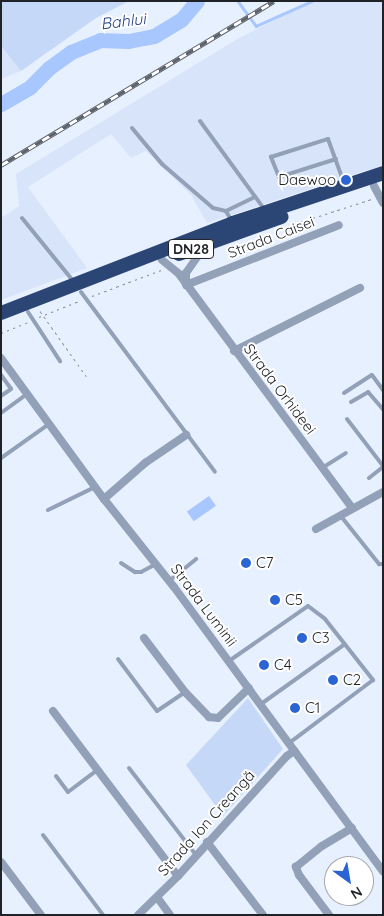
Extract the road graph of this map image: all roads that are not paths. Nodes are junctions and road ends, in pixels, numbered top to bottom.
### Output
1 (200, 121) dead end
2 (132, 128) dead end
3 (336, 159) junction
4 (383, 173) edge
5 (378, 185) edge
6 (345, 186) junction
7 (255, 197) junction
8 (383, 203) edge
9 (266, 212) junction
10 (229, 217) junction
11 (22, 218) dead end
12 (339, 225) dead end
13 (194, 248) junction
14 (162, 260) junction
15 (186, 285) junction
16 (78, 288) junction
17 (360, 288) dead end
18 (29, 309) junction
19 (1, 311) edge
20 (1, 322) edge
21 (234, 351) junction
22 (1, 358) edge
23 (60, 362) dead end
24 (1, 375) edge
25 (383, 390) edge
26 (344, 393) dead end
27 (27, 394) junction
28 (1, 396) edge
29 (351, 402) dead end
30 (383, 409) edge
31 (1, 413) edge
32 (347, 419) dead end
33 (48, 424) junction
34 (186, 435) junction
35 (346, 453) dead end
36 (1, 458) edge
37 (383, 467) edge
38 (322, 468) junction
39 (215, 472) dead end
40 (369, 478) dead end
41 (96, 488) junction
42 (383, 492) edge
43 (104, 499) junction
44 (352, 508) junction
45 (48, 510) dead end
46 (340, 515) junction
47 (316, 529) dead end
48 (196, 559) dead end
49 (121, 563) dead end
50 (156, 564) junction
51 (383, 564) edge
52 (169, 581) junction
53 (144, 638) dead end
54 (345, 644) junction
55 (118, 658) dead end
56 (229, 661) junction
57 (249, 688) junction
58 (185, 692) junction
59 (261, 704) junction
60 (53, 711) dead end
61 (289, 743) junction
62 (294, 751) junction
63 (129, 768) dead end
64 (96, 770) junction
65 (56, 776) dead end
66 (352, 828) junction
67 (43, 835) dead end
68 (207, 842) junction
69 (196, 856) junction
70 (1, 862) edge
71 (383, 871) edge
72 (178, 876) junction
73 (157, 897) junction
74 (41, 915) edge
75 (103, 915) edge
76 (138, 915) edge
77 (170, 915) edge
78 (263, 915) edge
79 (329, 915) edge

1 - 7 lane
2 - 10 lane
3 - 3 lane
3 - 6 lane
4 - 6 highway, DN28
5 - 8 street
5 - 13 highway, DN28
6 - 9 highway, DN28
7 - 9 lane
7 - 10 lane
9 - 10 highway, DN28
10 - 16 highway, DN28
11 - 16 lane
12 - 15 street, Strada Caisei
13 - 14 highway, DN28
13 - 15 street
14 - 15 street, Strada Orhideei
14 - 16 highway, DN28
15 - 21 street, Strada Orhideei
16 - 18 highway, DN28
16 - 18 highway, DN28
16 - 34 lane
17 - 21 street
18 - 19 highway, DN28
18 - 20 highway, DN28
18 - 23 lane
21 - 38 street, Strada Orhideei
22 - 27 street, Strada Luminii
24 - 28 lane
25 - 26 lane
27 - 31 lane
27 - 33 street, Strada Luminii
29 - 30 lane
32 - 37 lane
33 - 36 lane
33 - 41 street, Strada Luminii
34 - 39 lane
34 - 43 street
35 - 38 lane
37 - 40 lane
38 - 44 street, Strada Orhideei
41 - 43 street, Strada Luminii
41 - 45 lane
42 - 44 street
43 - 50 street, Strada Luminii
44 - 46 street
46 - 47 street
46 - 51 lane
48 - 52 lane
49 - 50 lane
50 - 52 street, Strada Luminii
52 - 56 street, Strada Luminii
53 - 58 street
54 - 56 lane
54 - 59 lane
54 - 61 lane
55 - 58 lane
56 - 57 street, Strada Luminii
57 - 58 street
57 - 59 street, Strada Luminii
59 - 61 street, Strada Luminii
60 - 64 street
61 - 62 street, Strada Luminii
62 - 66 street, Strada Luminii
62 - 68 street, Strada Ion Creangă
63 - 69 lane
64 - 65 lane
64 - 72 street
66 - 71 street, Strada Luminii
66 - 79 street
67 - 75 lane
68 - 69 street, Strada Ion Creangă
68 - 78 street
69 - 72 street, Strada Ion Creangă
70 - 74 street
72 - 73 street, Strada Ion Creangă
73 - 76 street, Strada Ion Creangă
73 - 77 street

